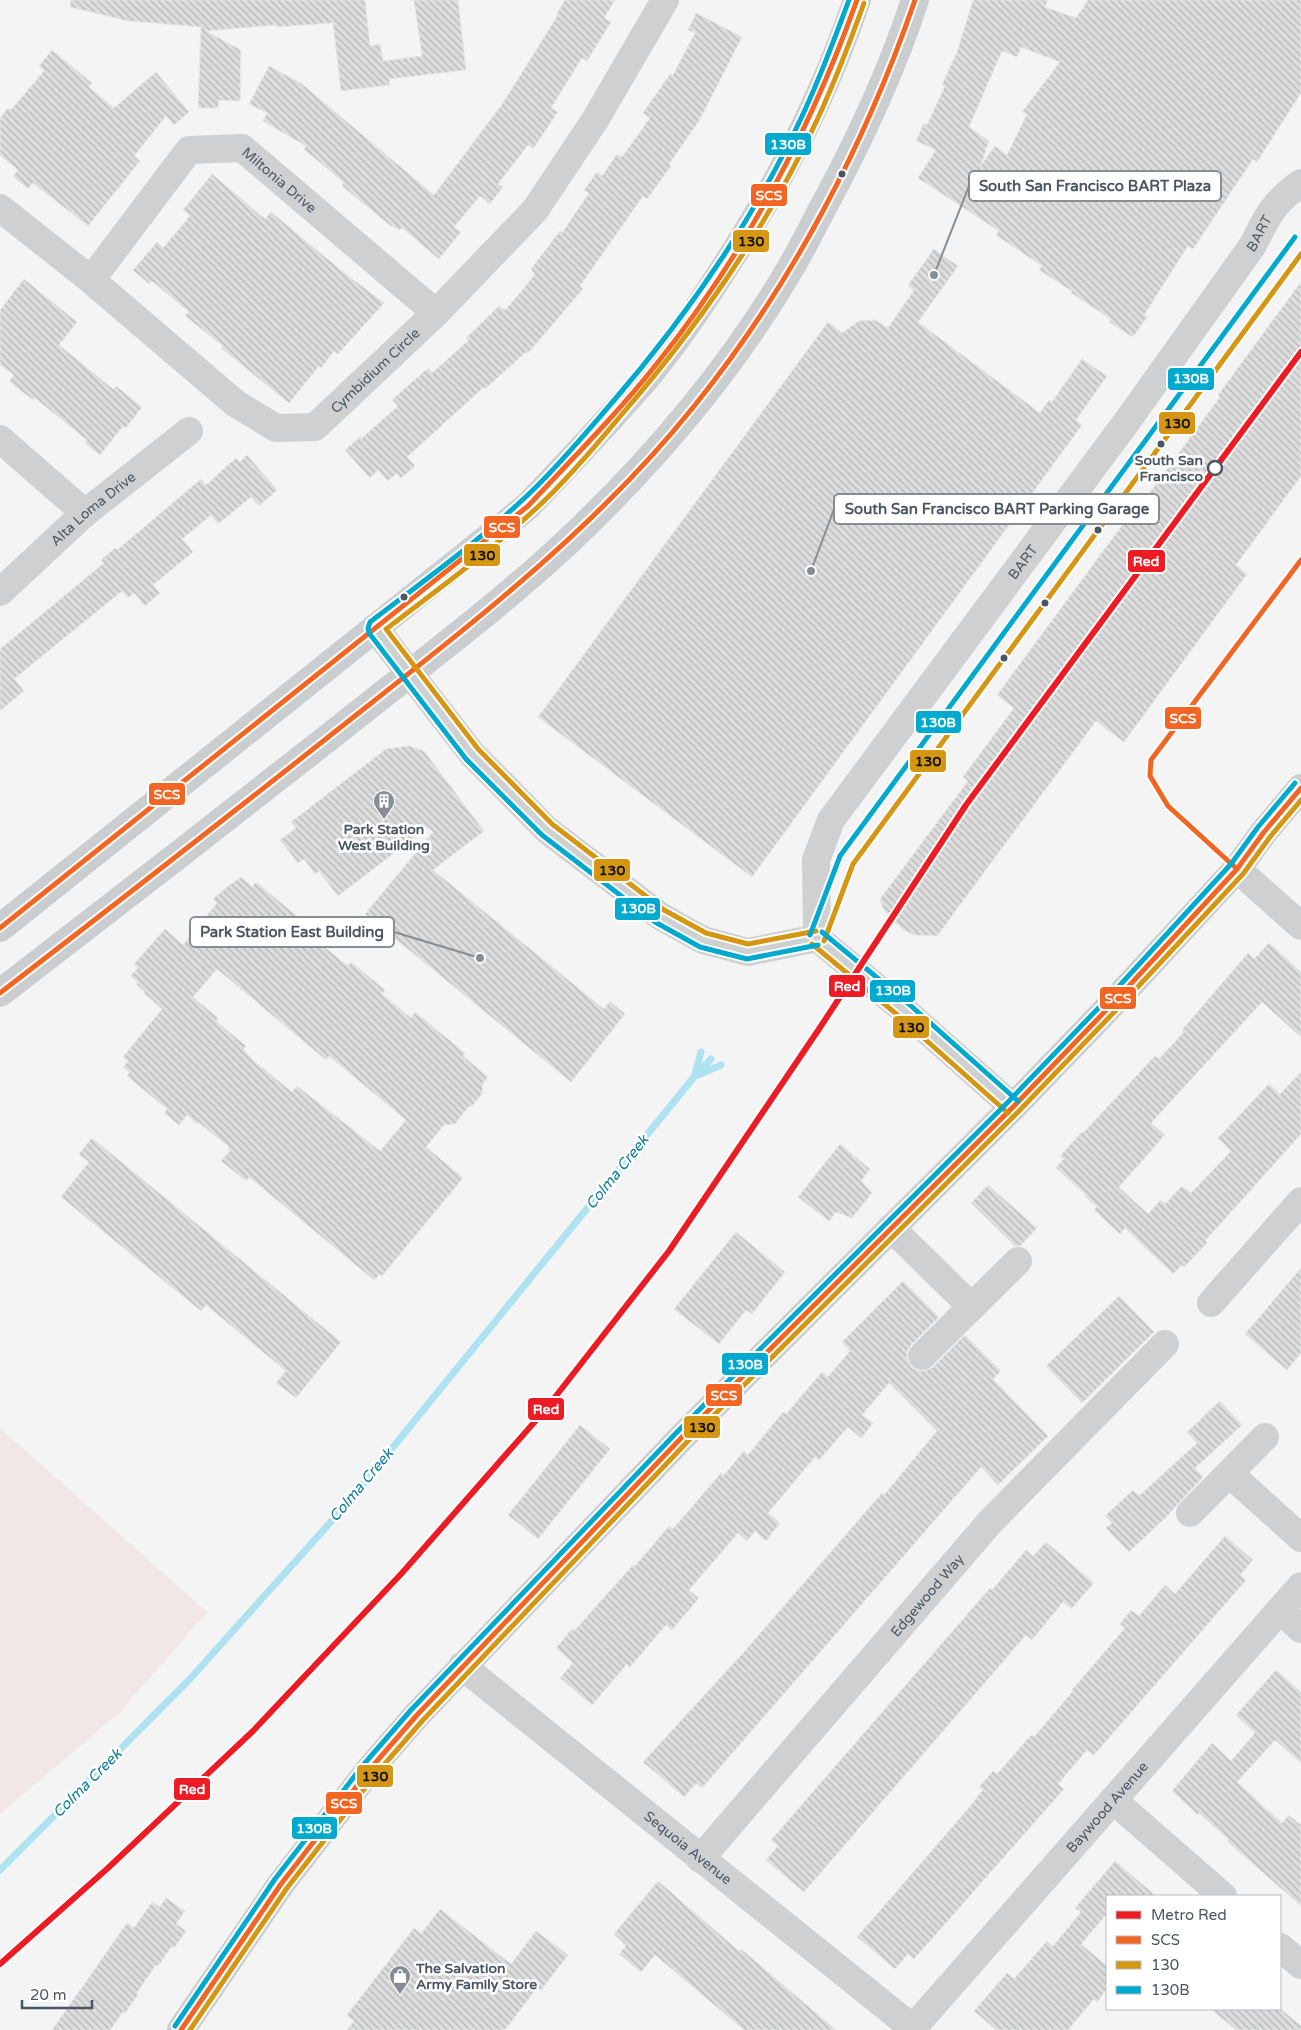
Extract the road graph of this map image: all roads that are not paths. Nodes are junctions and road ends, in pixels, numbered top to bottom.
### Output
1 (665, 0) edge
2 (857, 0) edge
3 (915, 0) edge
4 (1301, 183) edge
5 (0, 208) edge
6 (91, 280) junction
7 (436, 313) junction
8 (189, 431) dead end
9 (0, 439) edge
10 (85, 513) junction
11 (0, 592) edge
12 (375, 628) junction
13 (409, 674) junction
14 (1301, 788) edge
15 (1237, 869) junction
16 (1301, 926) edge
17 (0, 928) edge
18 (817, 938) junction
19 (0, 993) edge
20 (1013, 1107) junction
21 (1301, 1201) edge
22 (891, 1228) junction
23 (1018, 1261) dead end
24 (1211, 1303) dead end
25 (972, 1307) junction
26 (1165, 1344) dead end
27 (922, 1356) dead end
28 (1265, 1437) dead end
29 (1230, 1474) junction
30 (1190, 1513) dead end
31 (1301, 1538) edge
32 (1301, 1586) edge
33 (1280, 1610) junction
34 (1301, 1629) edge
35 (462, 1666) junction
36 (1113, 1800) junction
37 (700, 1859) junction
38 (1222, 1895) edge
39 (1281, 1948) edge
40 (1301, 1965) edge
41 (914, 2029) edge
42 (181, 2030) edge

1 - 7 street, Cymbidium Circle
2 - 12 main road
3 - 13 main road
4 - 18 street, BART
5 - 6 street, Cymbidium Circle
6 - 7 street, Cymbidium Circle
6 - 7 street, Miltonia Drive
8 - 10 street, Alta Loma Drive
9 - 10 street
10 - 11 street, Alta Loma Drive
12 - 13 street
12 - 17 main road
13 - 18 street
13 - 19 main road
14 - 15 main road
15 - 16 street
15 - 20 main road
18 - 20 street
20 - 22 main road
21 - 24 street
22 - 25 street
22 - 35 main road
23 - 25 street
25 - 27 street
26 - 37 street, Edgewood Way
28 - 29 street
29 - 30 street
29 - 31 street
32 - 33 street, Baywood Avenue
33 - 34 street
33 - 36 street, Baywood Avenue
35 - 37 street, Sequoia Avenue
35 - 42 main road
36 - 38 street
36 - 41 street, Baywood Avenue
37 - 41 street, Sequoia Avenue
39 - 40 street

